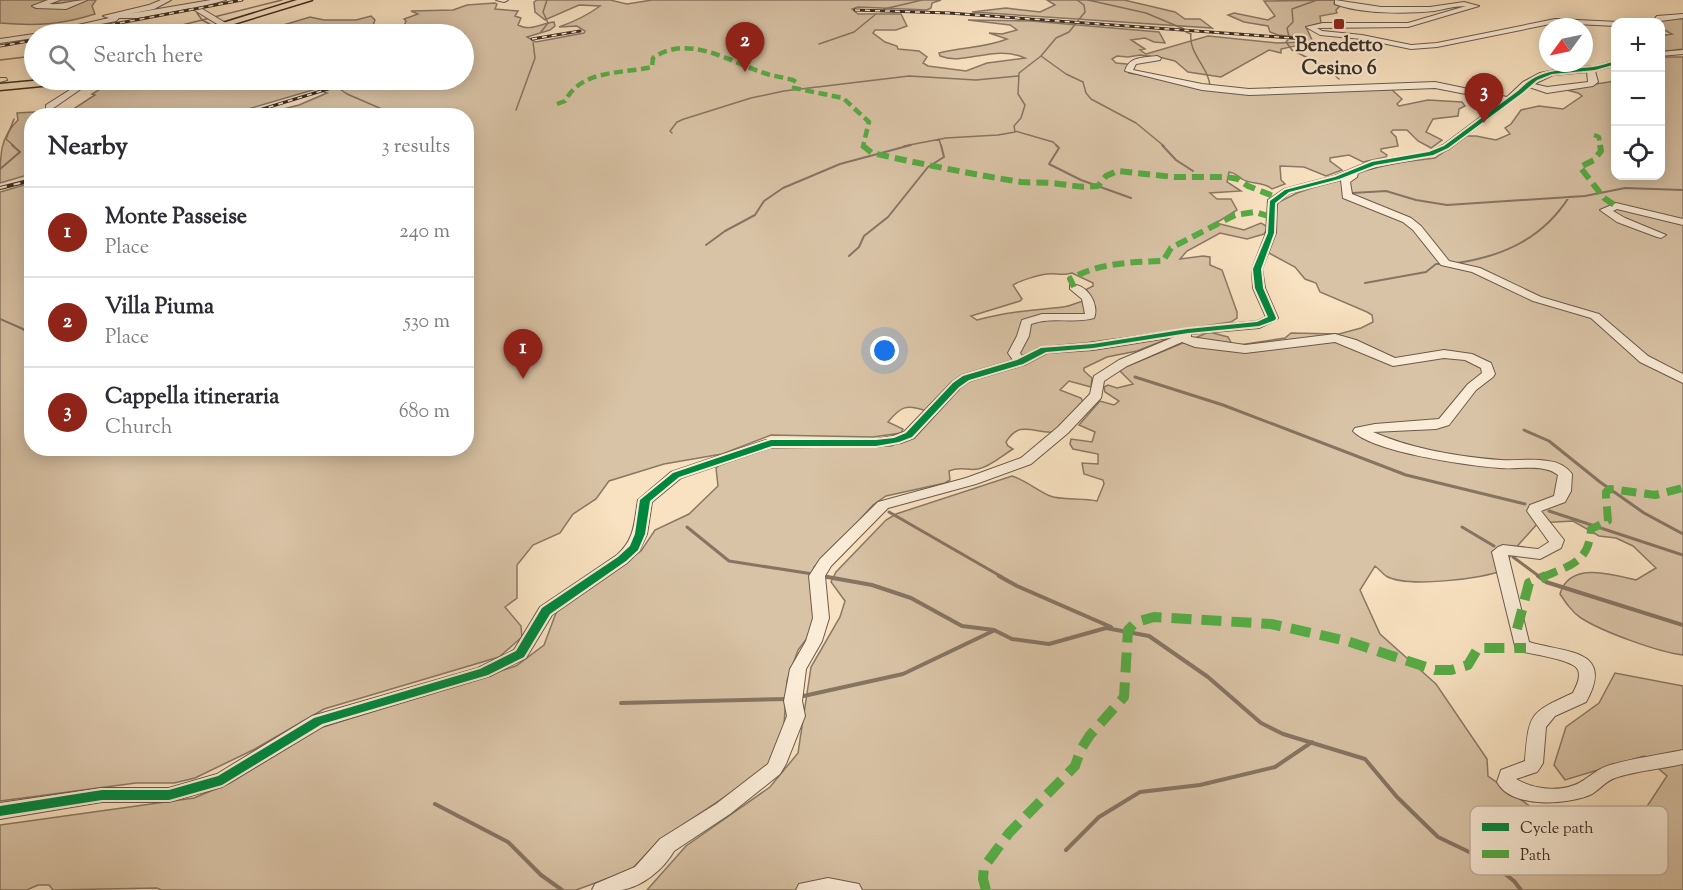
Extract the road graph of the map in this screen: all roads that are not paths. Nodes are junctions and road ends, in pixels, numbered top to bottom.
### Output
1 (56, 0) edge
2 (83, 0) edge
3 (155, 0) edge
4 (167, 0) edge
5 (222, 0) edge
6 (307, 0) edge
7 (1339, 0) edge
8 (136, 1) edge
9 (198, 9) junction
10 (129, 16) junction
11 (1683, 16) edge
12 (1660, 18) edge
13 (90, 24) edge
14 (223, 24) joint
15 (1611, 24) edge
16 (24, 37) edge
17 (0, 41) edge
18 (1683, 52) edge
19 (1665, 54) edge
20 (1157, 58) dead end
21 (1611, 63) edge
22 (1593, 68) edge
23 (1549, 72) edge
24 (1591, 72) edge
25 (24, 81) edge
26 (1, 82) edge
27 (1526, 84) junction
28 (75, 90) edge
29 (1508, 100) junction
30 (50, 107) dead end
31 (1362, 168) junction
32 (1683, 222) edge
33 (1661, 235) dead end
34 (1074, 287) dead end
35 (1208, 329) junction
36 (1181, 338) junction
37 (1020, 362) junction
38 (1683, 378) edge
39 (1683, 757) edge
40 (0, 811) edge
41 (602, 890) edge
42 (806, 890) edge
43 (852, 890) edge

1 - 2 street
3 - 8 street
4 - 10 street
5 - 9 street
6 - 14 main road
7 - 15 street
9 - 10 street
9 - 14 street
10 - 13 street
11 - 12 street
16 - 17 street
18 - 19 street
20 - 29 street
21 - 22 street
23 - 27 street
24 - 27 street
25 - 26 main road
27 - 29 street
28 - 30 street
29 - 31 street
31 - 35 street
31 - 38 street
32 - 33 street
34 - 37 street
35 - 36 street
35 - 37 street
36 - 39 street
36 - 41 street
37 - 40 street
42 - 43 street

